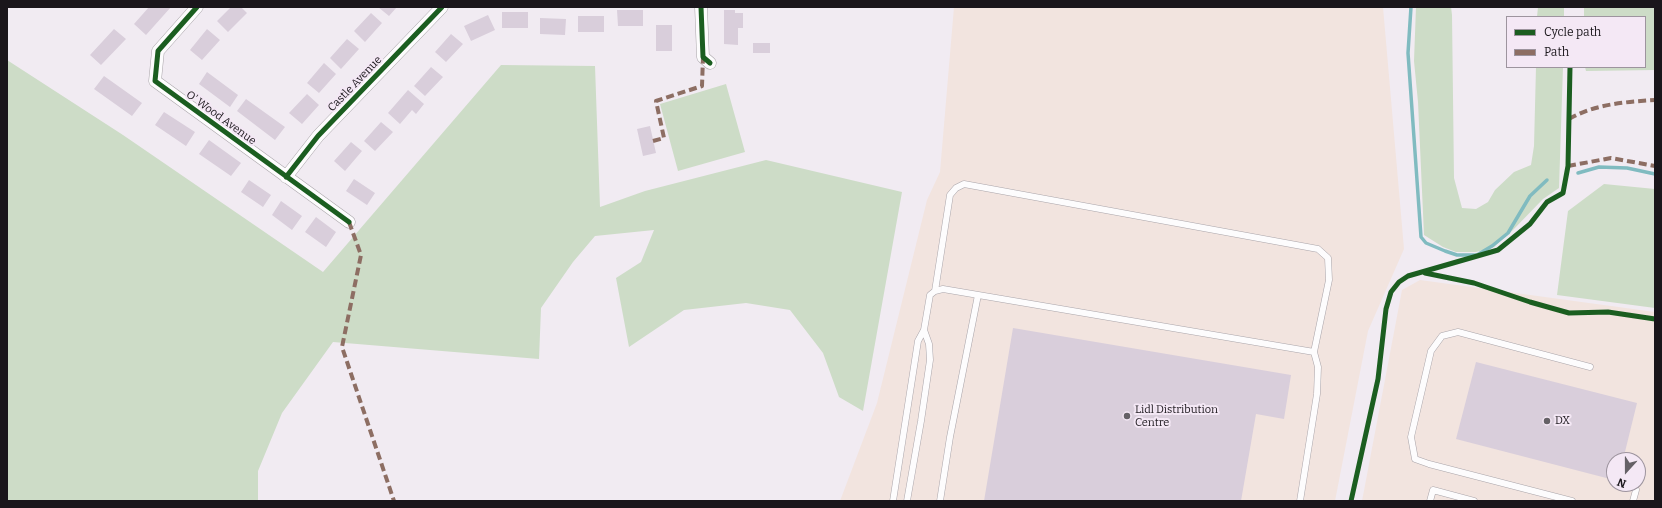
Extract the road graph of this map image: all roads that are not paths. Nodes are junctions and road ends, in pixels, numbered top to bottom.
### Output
1 (197, 7) edge
2 (442, 7) edge
3 (701, 7) edge
4 (710, 63) dead end
5 (286, 177) junction
6 (349, 222) dead end
7 (935, 291) junction
8 (978, 295) junction
9 (924, 330) junction
10 (1314, 352) junction
11 (1590, 367) dead end
12 (894, 501) edge
13 (907, 501) edge
14 (940, 501) edge
15 (1300, 501) edge
16 (1430, 501) edge
17 (1474, 501) edge
18 (1572, 501) edge

1 - 5 street, O' Wood Avenue
2 - 5 street, Castle Avenue
3 - 4 street
5 - 6 street, O' Wood Avenue
7 - 8 lane
7 - 9 lane
7 - 10 lane
8 - 10 lane
8 - 14 lane
9 - 12 lane
9 - 13 lane
10 - 15 lane
11 - 18 lane
16 - 17 lane

